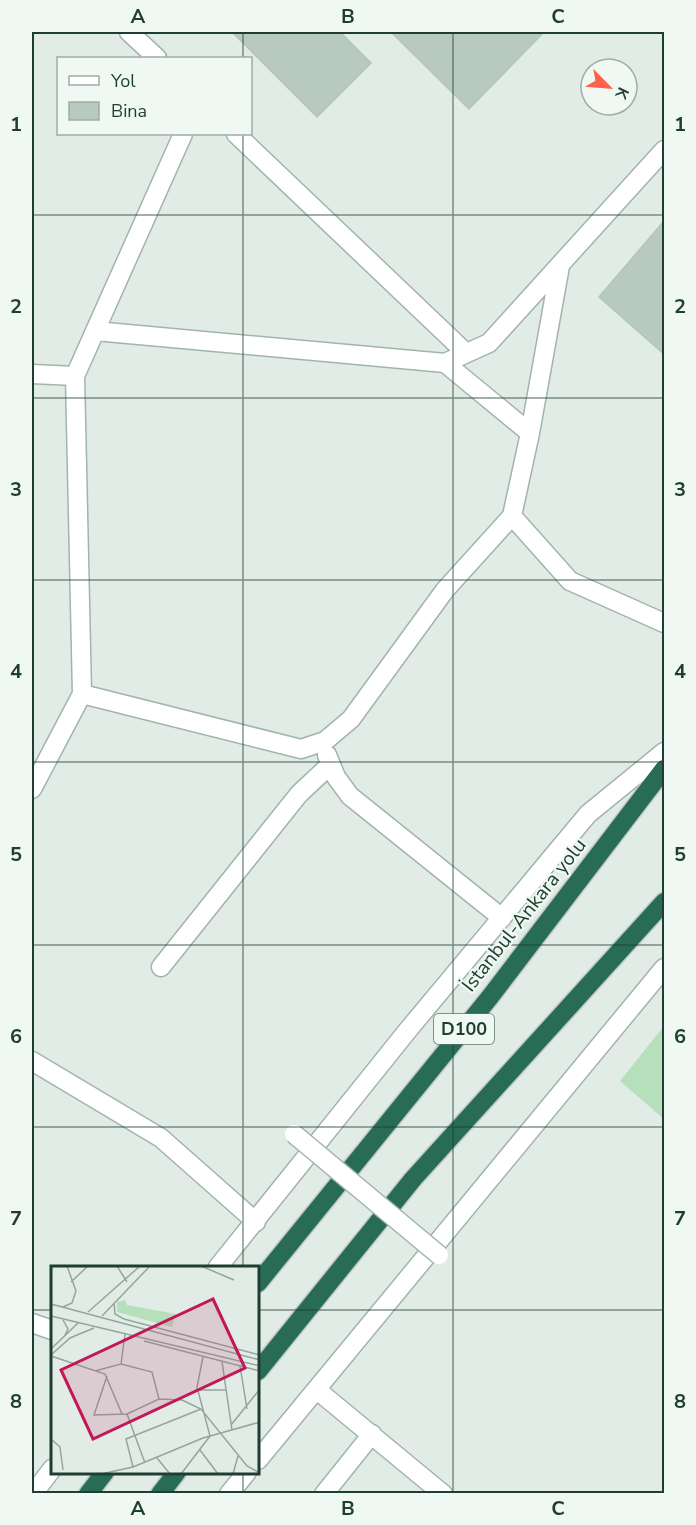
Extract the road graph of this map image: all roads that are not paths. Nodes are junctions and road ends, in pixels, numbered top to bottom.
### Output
1 (129, 32) edge
2 (156, 57) edge
3 (183, 135) edge
4 (237, 135) edge
5 (664, 150) edge
6 (560, 265) junction
7 (95, 330) junction
8 (466, 353) junction
9 (445, 363) junction
10 (32, 374) edge
11 (75, 376) junction
12 (530, 434) junction
13 (512, 516) junction
14 (664, 623) edge
15 (82, 694) junction
16 (325, 741) junction
17 (664, 752) edge
18 (330, 765) junction
19 (664, 769) edge
20 (32, 789) edge
21 (664, 902) edge
22 (502, 918) junction
23 (161, 967) dead end
24 (664, 969) edge
25 (32, 1061) edge
26 (294, 1134) dead end
27 (256, 1222) junction
28 (439, 1255) dead end
29 (219, 1266) edge
30 (260, 1281) edge
31 (32, 1323) edge
32 (51, 1330) edge
33 (260, 1369) edge
34 (317, 1390) junction
35 (372, 1434) junction
36 (260, 1458) edge
37 (51, 1470) edge
38 (104, 1474) edge
39 (176, 1474) edge
40 (246, 1474) edge
41 (32, 1493) edge
42 (88, 1494) edge
43 (160, 1494) edge
44 (230, 1494) edge
45 (324, 1494) edge
46 (443, 1494) edge

1 - 2 street
3 - 7 street
4 - 8 street
5 - 6 street
6 - 8 street
6 - 12 street
7 - 9 street
7 - 11 street
8 - 9 street
9 - 12 street
10 - 11 street
11 - 15 street
12 - 13 street
13 - 14 street
13 - 16 street
15 - 16 street
15 - 20 street
16 - 18 street
17 - 22 street
18 - 22 street
18 - 23 street
19 - 30 highway, İstanbul-Ankara yolu / D100
21 - 33 highway
22 - 27 street
24 - 34 street
25 - 27 street
26 - 28 street, bridge
27 - 29 street
31 - 32 street
34 - 35 street
34 - 36 street
35 - 45 street
35 - 46 street
37 - 41 street
38 - 42 highway
39 - 43 highway
40 - 44 street

